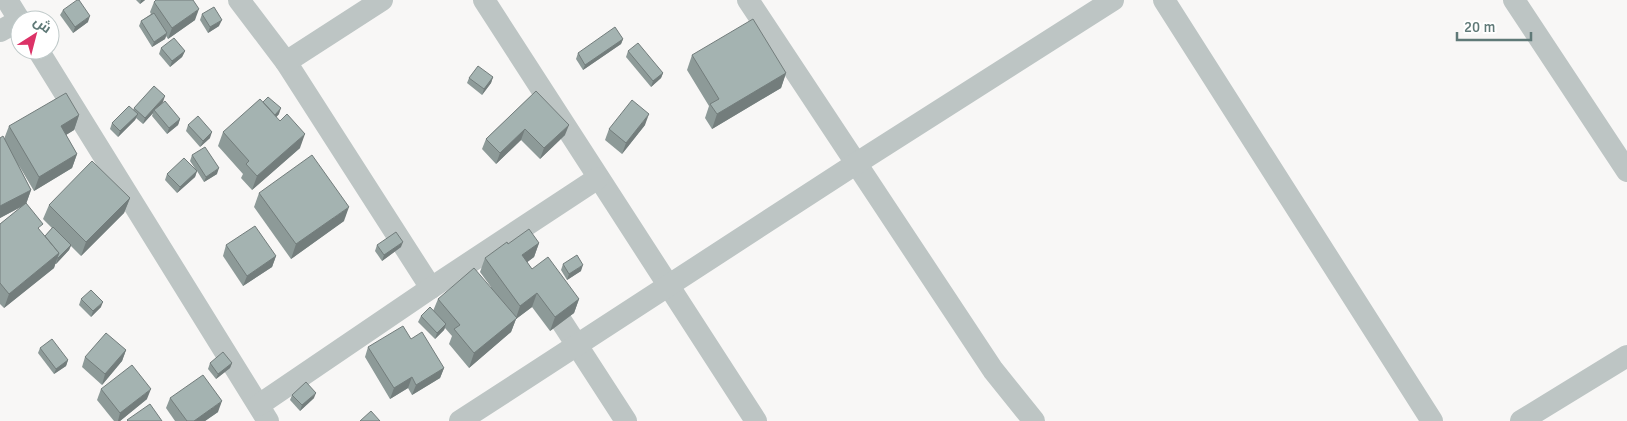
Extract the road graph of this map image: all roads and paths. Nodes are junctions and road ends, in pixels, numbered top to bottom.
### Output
1 (239, 0) edge
2 (382, 0) edge
3 (484, 0) edge
4 (748, 0) edge
5 (1113, 0) edge
6 (1164, 0) edge
7 (1514, 0) edge
8 (44, 60) edge
9 (286, 62) junction
10 (856, 163) junction
11 (1627, 170) edge
12 (598, 178) junction
13 (534, 279) edge
14 (669, 284) junction
15 (431, 288) junction
16 (576, 344) junction
17 (1627, 356) edge
18 (263, 413) edge
19 (460, 421) edge
20 (626, 421) edge
21 (756, 421) edge
22 (1034, 421) edge
23 (1432, 421) edge
24 (1522, 421) edge

1 - 9 street
2 - 9 street
3 - 12 street
4 - 10 street
5 - 10 street
6 - 23 street
7 - 11 street
8 - 18 street
9 - 15 street
10 - 14 street
10 - 22 street
12 - 14 street
12 - 15 street
13 - 16 street
14 - 16 street
14 - 21 street
15 - 18 street
16 - 19 street
16 - 20 street
17 - 24 street

